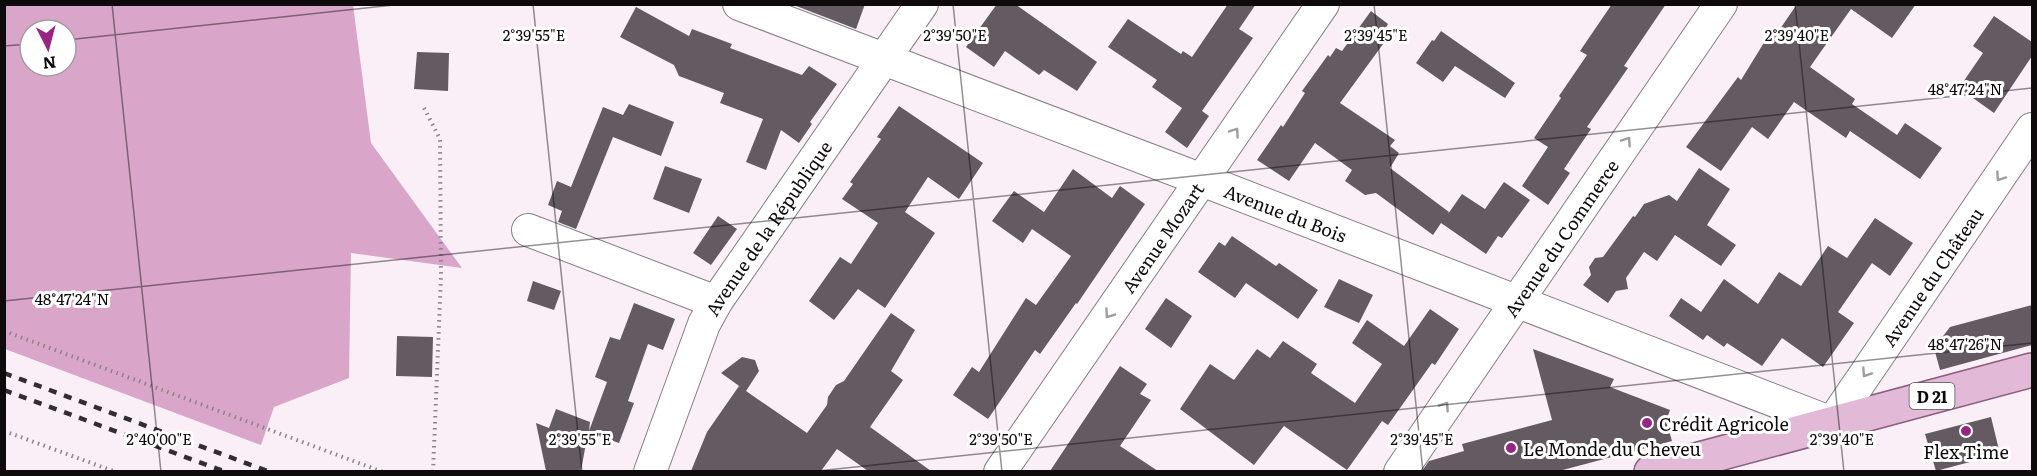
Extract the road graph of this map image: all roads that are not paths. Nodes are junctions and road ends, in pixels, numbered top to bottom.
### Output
1 (739, 4) edge
2 (922, 4) edge
3 (1323, 4) edge
4 (1721, 4) edge
5 (883, 59) junction
6 (2032, 129) edge
7 (1202, 180) junction
8 (528, 230) dead end
9 (1517, 301) junction
10 (716, 302) junction
11 (2032, 370) edge
12 (1832, 423) junction
13 (650, 471) edge
14 (1000, 471) edge
15 (1400, 471) edge
16 (1651, 471) edge

1 - 5 street, Avenue du Bois
2 - 5 street, Avenue de la République
7 -> 3 street, Avenue Mozart
9 -> 4 street, Avenue du Commerce
5 - 7 street, Avenue du Bois
5 - 10 street, Avenue de la République
6 -> 12 street, Avenue du Château
7 - 9 street, Avenue du Bois
7 -> 14 street, Avenue Mozart
8 - 10 street
9 - 12 street, Avenue du Bois
15 -> 9 street, Avenue du Commerce
10 - 13 street, Avenue de la République
11 - 12 main road, D 21
12 - 16 main road, D 21

